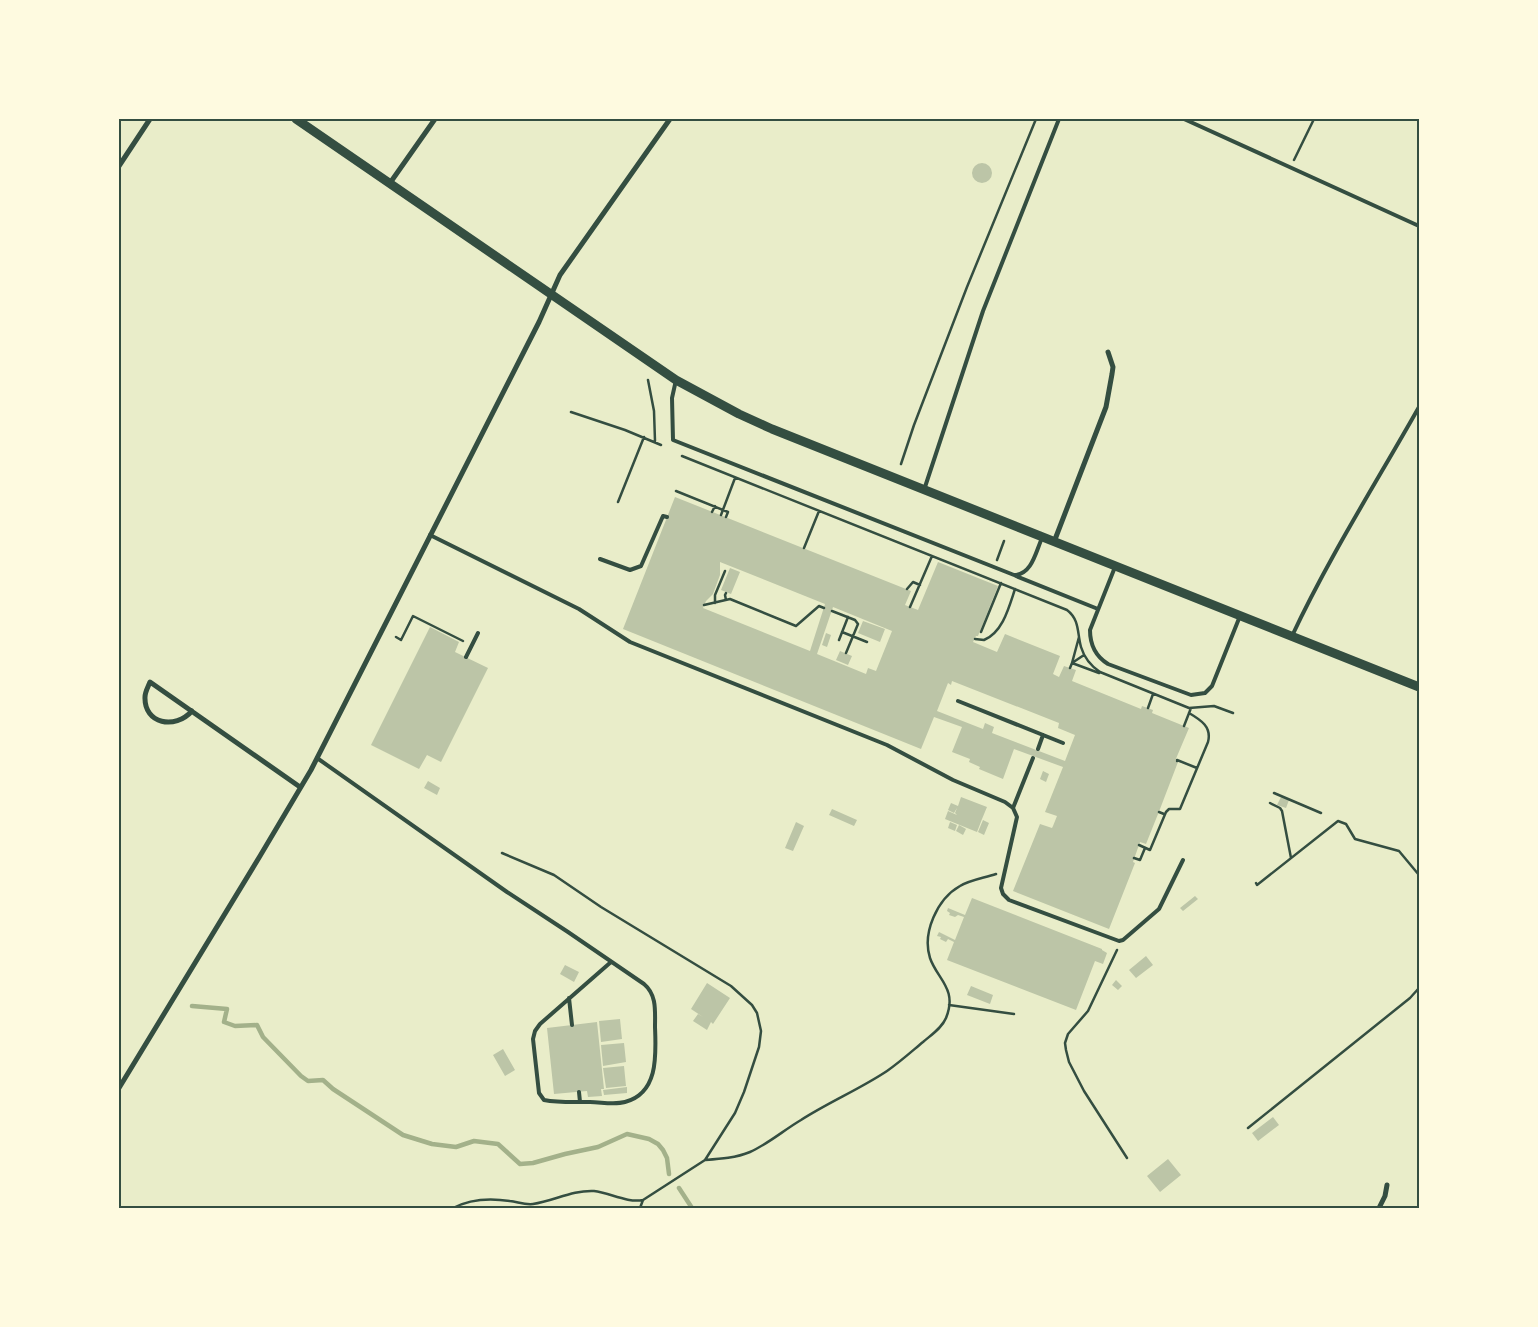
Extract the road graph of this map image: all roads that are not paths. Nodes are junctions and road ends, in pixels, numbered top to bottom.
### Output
1 (150, 119) edge
2 (296, 119) edge
3 (435, 119) edge
4 (670, 119) edge
5 (1059, 119) edge
6 (1184, 119) edge
7 (119, 166) edge
8 (390, 183) junction
9 (1419, 226) edge
10 (551, 294) junction
11 (1108, 352) dead end
12 (676, 380) junction
13 (1419, 407) edge
14 (924, 490) junction
15 (667, 517) dead end
16 (430, 535) junction
17 (1042, 538) junction
18 (1054, 542) junction
19 (600, 559) dead end
20 (1115, 567) junction
21 (1014, 575) junction
22 (1098, 609) junction
23 (1240, 616) junction
24 (478, 633) dead end
25 (1291, 636) junction
26 (466, 657) dead end
27 (1419, 687) edge
28 (958, 701) dead end
29 (192, 711) junction
30 (1043, 735) junction
31 (1063, 743) dead end
32 (1038, 748) dead end
33 (317, 758) junction
34 (1034, 758) dead end
35 (300, 787) junction
36 (1013, 808) junction
37 (1184, 860) dead end
38 (611, 962) junction
39 (569, 998) junction
40 (572, 1025) dead end
41 (119, 1088) edge
42 (579, 1092) dead end
43 (580, 1102) junction
44 (1387, 1186) dead end
45 (1379, 1208) edge

1 - 7 street
2 - 8 street
3 - 8 street
4 - 10 street
5 - 14 lane
6 - 9 lane
8 - 10 street
10 - 12 street
10 - 16 street
11 - 18 street
12 - 14 street
12 - 21 lane
13 - 25 lane
14 - 17 street
15 - 19 lane
16 - 33 street
16 - 36 lane
17 - 18 street
17 - 21 lane
18 - 20 street
20 - 22 lane
20 - 23 street
21 - 22 lane
22 - 23 lane
23 - 25 street
24 - 26 lane
25 - 27 street
28 - 30 lane
29 - 29 street
29 - 35 street
30 - 31 lane
30 - 32 lane
33 - 35 street
33 - 38 lane
34 - 36 lane
35 - 41 street
36 - 37 lane
38 - 39 lane
38 - 43 lane
39 - 40 lane
39 - 43 lane
42 - 43 lane
44 - 45 street

